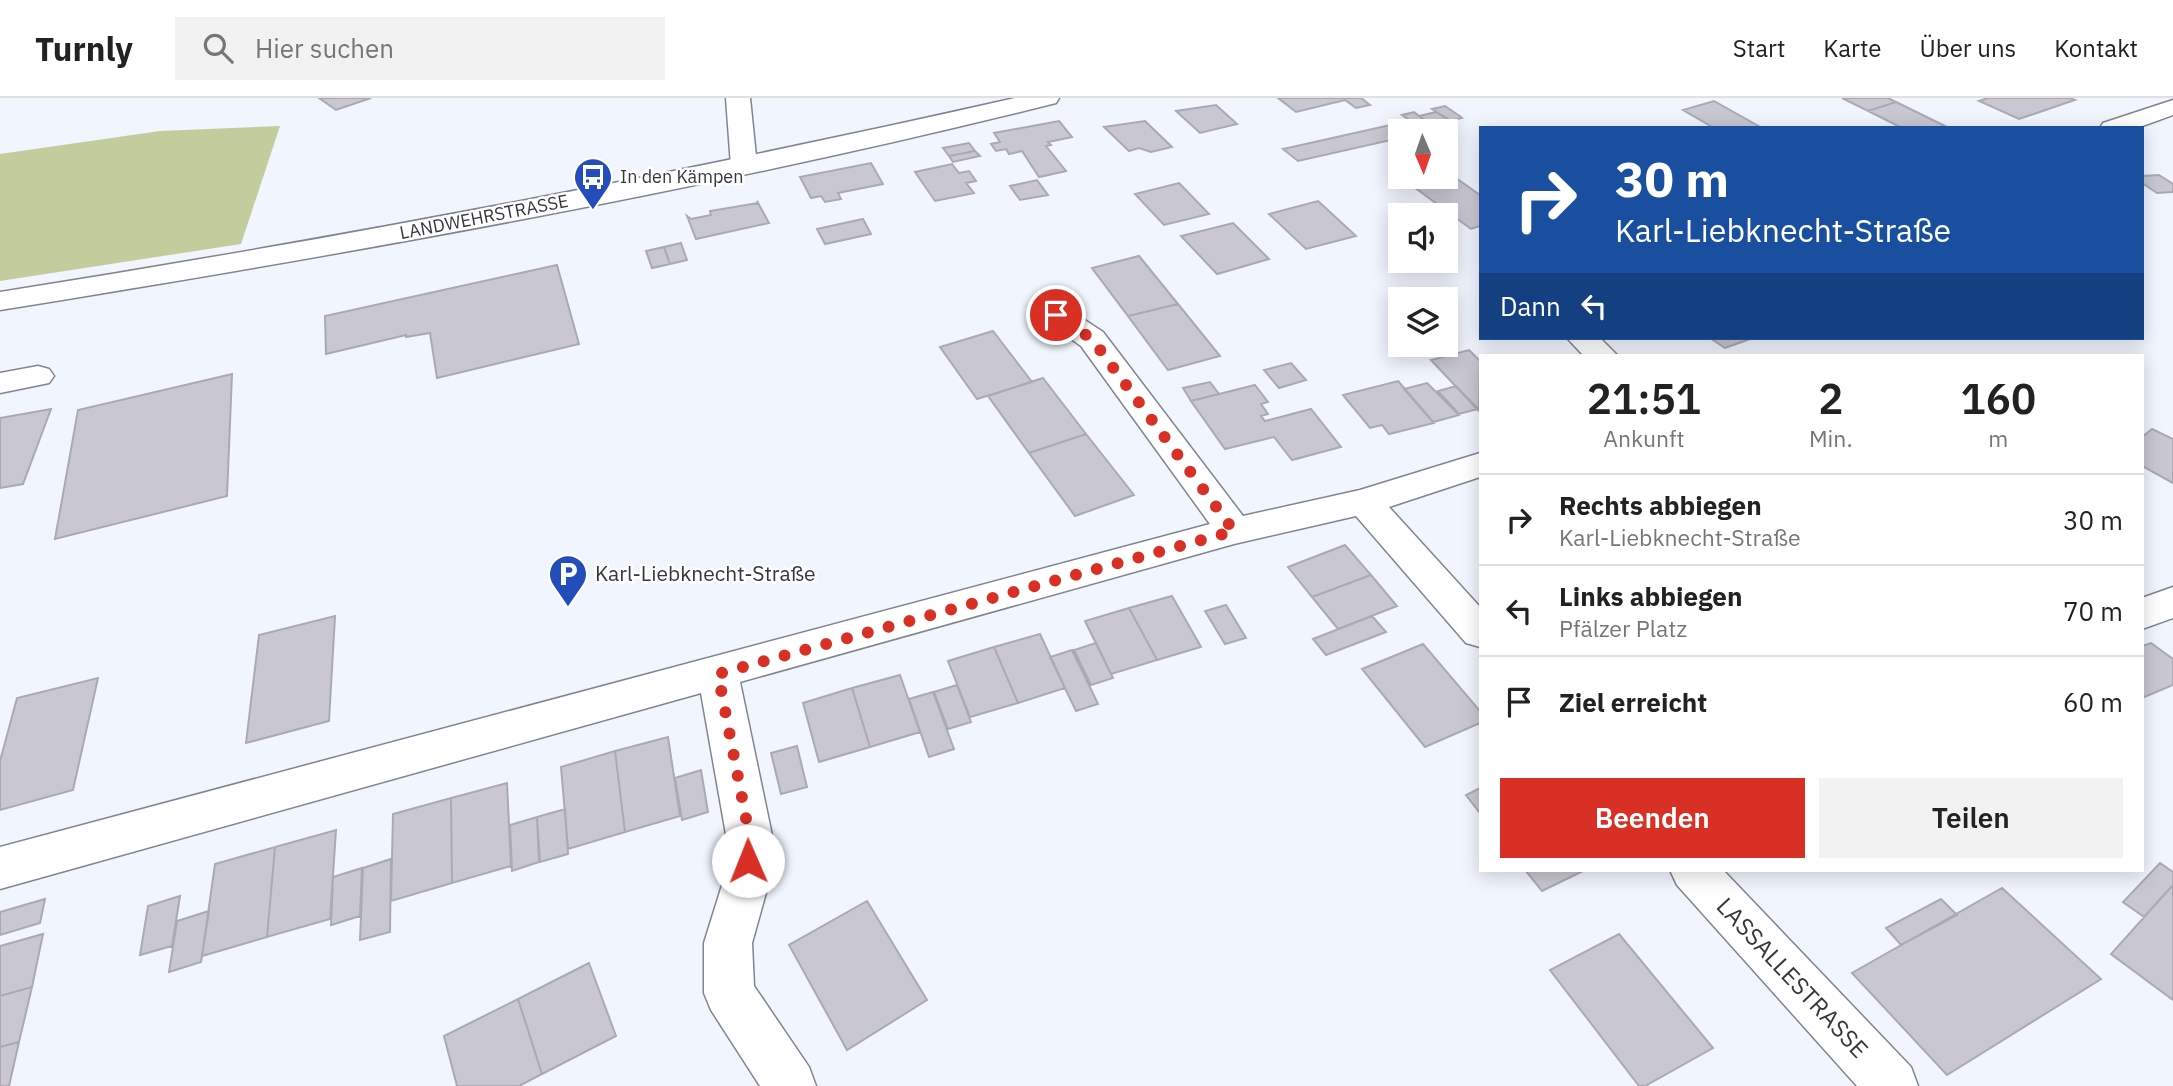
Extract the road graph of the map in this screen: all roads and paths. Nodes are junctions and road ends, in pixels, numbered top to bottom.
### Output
1 (738, 98) edge
2 (1047, 98) edge
3 (2173, 107) edge
4 (2118, 126) edge
5 (744, 166) junction
6 (0, 301) edge
7 (1056, 315) dead end
8 (1584, 340) edge
9 (1600, 354) edge
10 (38, 376) dead end
11 (0, 383) edge
12 (1479, 465) edge
13 (1364, 502) junction
14 (1234, 531) junction
15 (2173, 602) edge
16 (2144, 613) edge
17 (1479, 631) edge
18 (718, 674) junction
19 (0, 867) edge
20 (1695, 872) edge
21 (790, 1086) edge
22 (1892, 1086) edge

1 - 5 street
2 - 5 street, LANDWEHRSTRASSE
3 - 4 street
5 - 6 street, LANDWEHRSTRASSE
7 - 14 street
8 - 9 street
10 - 11 street
12 - 13 street
13 - 14 street
13 - 17 street
14 - 18 street
15 - 16 street
18 - 19 street
18 - 21 street
20 - 22 street, LASSALLESTRASSE

